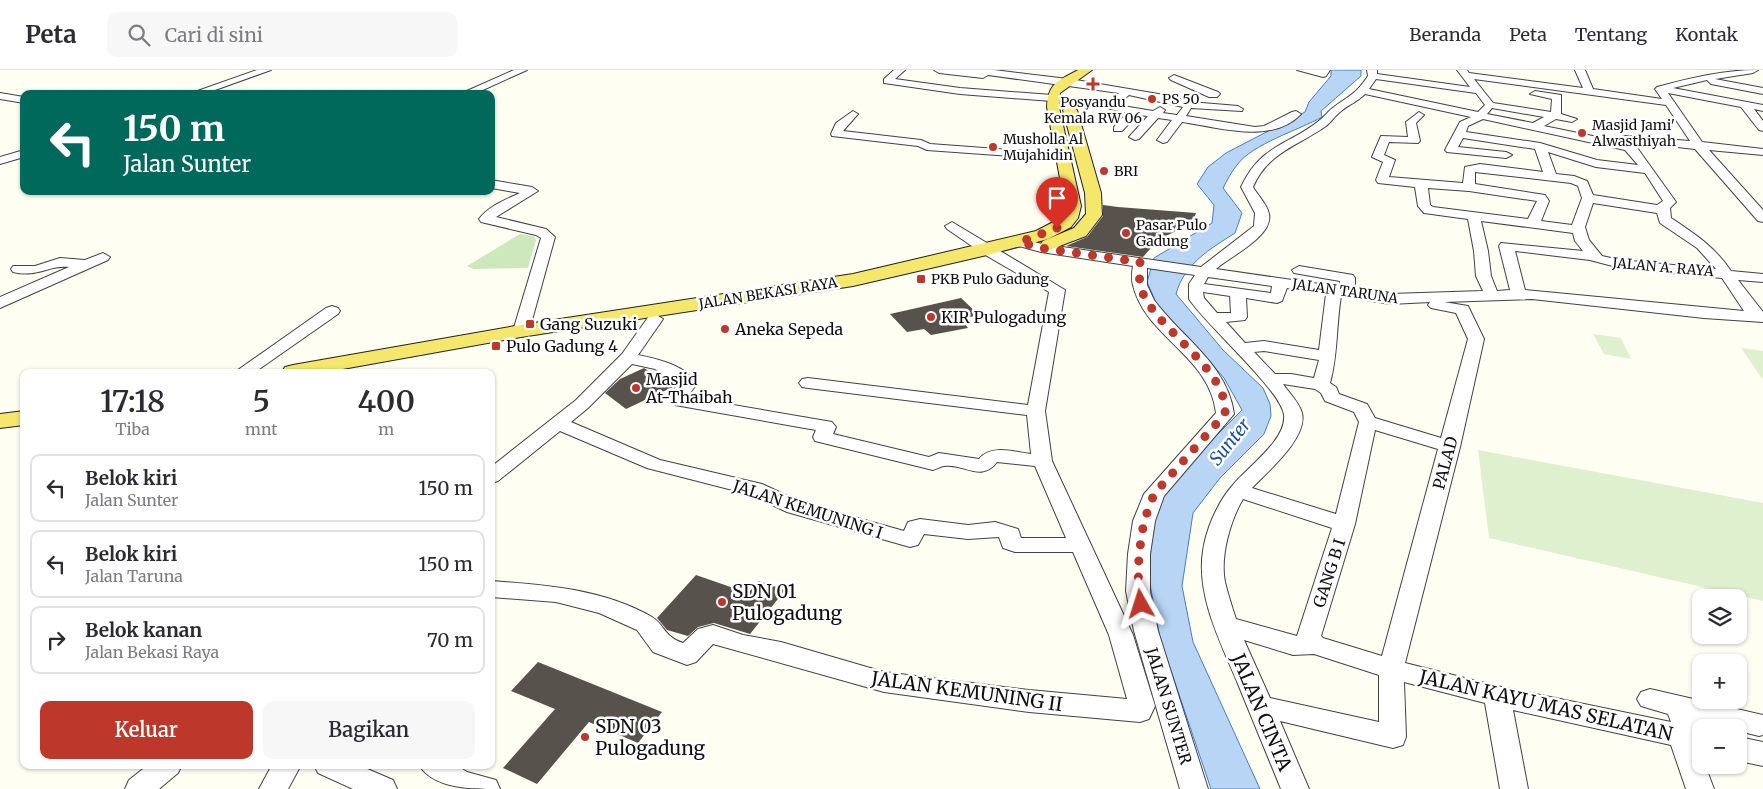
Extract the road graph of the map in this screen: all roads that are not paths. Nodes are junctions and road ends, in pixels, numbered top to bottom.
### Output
1 (266, 70) edge
2 (522, 70) edge
3 (900, 70) edge
4 (939, 70) edge
5 (971, 70) edge
6 (1086, 70) edge
7 (1097, 70) edge
8 (1302, 70) edge
9 (1325, 70) edge
10 (1580, 70) edge
11 (1753, 70) edge
12 (1464, 72) edge
13 (1739, 72) junction
14 (1372, 73) edge
15 (1694, 74) edge
16 (1522, 81) junction
17 (1072, 83) junction
18 (1163, 84) junction
19 (1763, 86) edge
20 (1660, 88) junction
21 (206, 90) edge
22 (474, 90) edge
23 (1479, 91) junction
24 (1763, 91) edge
25 (1127, 92) junction
26 (1589, 92) junction
27 (0, 96) edge
28 (1558, 97) junction
29 (1052, 98) junction
30 (1359, 98) junction
31 (20, 99) edge
32 (1606, 103) dead end
33 (1670, 103) junction
34 (1189, 105) junction
35 (1490, 105) junction
36 (1745, 105) junction
37 (1763, 108) edge
38 (1134, 112) junction
39 (1158, 112) junction
40 (1211, 112) dead end
41 (853, 114) dead end
42 (1296, 114) dead end
43 (1419, 115) dead end
44 (1556, 115) junction
45 (1479, 117) junction
46 (1758, 117) edge
47 (1179, 118) junction
48 (1237, 119) junction
49 (1572, 119) dead end
50 (1203, 122) junction
51 (1459, 127) junction
52 (1534, 127) junction
53 (1763, 128) edge
54 (1118, 129) dead end
55 (1134, 137) dead end
56 (1394, 139) joint
57 (1163, 140) dead end
58 (1698, 145) junction
59 (1540, 146) junction
60 (1629, 147) junction
61 (1763, 152) edge
62 (20, 154) edge
63 (1065, 157) junction
64 (1519, 157) dead end
65 (0, 161) edge
66 (1649, 170) junction
67 (1551, 177) junction
68 (1422, 184) junction
69 (495, 185) edge
70 (1470, 187) junction
71 (1588, 198) junction
72 (1543, 201) joint
73 (1663, 210) junction
74 (1760, 214) edge
75 (1474, 217) junction
76 (1530, 224) junction
77 (952, 226) dead end
78 (1578, 230) junction
79 (1020, 242) junction
80 (1041, 248) junction
81 (1534, 249) junction
82 (994, 254) junction
83 (1593, 256) junction
84 (96, 261) joint
85 (1145, 263) junction
86 (18, 269) dead end
87 (1300, 270) dead end
88 (1728, 274) junction
89 (1200, 276) junction
90 (1763, 278) edge
91 (1281, 282) junction
92 (1340, 291) junction
93 (1518, 293) junction
94 (1238, 294) junction
95 (1492, 294) junction
96 (1413, 299) junction
97 (0, 303) edge
98 (332, 311) dead end
99 (1759, 316) edge
100 (1213, 318) junction
101 (655, 319) junction
102 (521, 330) junction
103 (1242, 348) junction
104 (407, 354) junction
105 (1328, 357) junction
106 (628, 358) junction
107 (248, 369) edge
108 (312, 369) edge
109 (340, 369) edge
110 (1270, 379) junction
111 (808, 383) dead end
112 (1321, 385) junction
113 (1036, 411) junction
114 (20, 418) edge
115 (0, 421) edge
116 (1368, 422) junction
117 (558, 423) junction
118 (1450, 447) junction
119 (1042, 461) junction
120 (495, 474) edge
121 (1238, 491) junction
122 (1344, 524) junction
123 (1080, 545) junction
124 (495, 589) edge
125 (1228, 630) junction
126 (1314, 645) junction
127 (1390, 669) junction
128 (1497, 696) junction
129 (1650, 699) dead end
130 (1678, 706) junction
131 (1261, 707) junction
132 (1759, 725) dead end
133 (1393, 736) joint
134 (1691, 738) edge
135 (1747, 751) edge
136 (1763, 754) edge
137 (163, 769) edge
138 (337, 769) edge
139 (439, 769) edge
140 (139, 789) edge
141 (383, 789) edge
142 (486, 789) edge
143 (1194, 789) edge
144 (1295, 789) edge
145 (1514, 789) edge
146 (1700, 789) edge

1 - 21 street
2 - 22 street
3 - 29 street
4 - 17 street
5 - 17 street
6 - 17 main road
7 - 17 main road
8 - 9 street
10 - 26 street
11 - 13 street
12 - 16 street
12 - 23 street
13 - 15 street
13 - 19 street
14 - 23 street
14 - 30 street
15 - 20 street
15 - 24 street
16 - 26 street
16 - 28 street
17 - 25 street
17 - 29 main road
17 - 80 main road, JALAN BEKASI RAYA
18 - 18 street
18 - 25 street
18 - 34 street
20 - 33 street
20 - 36 street
23 - 35 street
25 - 38 street
26 - 33 street
27 - 31 street
28 - 32 street
28 - 44 street
29 - 63 main road, JALAN BEKASI RAYA
30 - 45 street
30 - 89 street
33 - 58 street
34 - 47 street
34 - 48 street
35 - 44 street
35 - 45 street
36 - 37 street
36 - 46 street
38 - 39 street
38 - 54 street
39 - 47 street
39 - 55 street
40 - 50 street
41 - 63 street
42 - 48 street
43 - 56 street
44 - 49 street
44 - 52 street
45 - 51 street
45 - 52 street
46 - 53 street
47 - 50 street
47 - 57 street
48 - 50 street
51 - 59 street
51 - 64 street
52 - 60 street
56 - 68 street
58 - 60 street
58 - 61 street
58 - 74 street
59 - 66 street
59 - 67 street
60 - 66 street
62 - 65 street
63 - 79 main road, JALAN BEKASI RAYA
66 - 73 street
67 - 70 street
67 - 71 street
68 - 70 street
68 - 75 street
69 - 102 street
70 - 72 street
71 - 73 street
71 - 78 street
72 - 76 street
73 - 88 street
75 - 76 street
75 - 95 street
76 - 78 street
76 - 81 street
77 - 82 street
78 - 83 street, JALAN A. RAYA
79 - 80 street, JALAN TARUNA
79 - 82 main road, JALAN BEKASI RAYA
80 - 82 main road, JALAN BEKASI RAYA
80 - 85 street, JALAN TARUNA
81 - 83 street
81 - 93 street
82 - 101 main road, JALAN BEKASI RAYA
82 - 102 main road, JALAN BEKASI RAYA
82 - 113 street
83 - 88 street, JALAN A. RAYA
84 - 86 street
84 - 97 street
85 - 89 street, JALAN TARUNA
85 - 143 street, JALAN SUNTER
87 - 92 street
88 - 90 street, JALAN A. RAYA
88 - 99 street
89 - 91 street, JALAN TARUNA
89 - 94 street
89 - 100 street, JALAN CINTA
91 - 92 street, JALAN TARUNA
91 - 94 street
92 - 96 street, JALAN TARUNA
92 - 105 street
93 - 95 street, JALAN TARUNA
93 - 99 street, JALAN TARUNA
94 - 100 street
95 - 96 street, JALAN TARUNA
96 - 118 street, PALAD
98 - 107 street
100 - 103 street, JALAN CINTA
101 - 104 main road, JALAN BEKASI RAYA
101 - 106 street
102 - 104 main road, JALAN BEKASI RAYA
103 - 105 street
103 - 110 street, JALAN CINTA
104 - 108 main road, JALAN BEKASI RAYA
104 - 109 main road, JALAN BEKASI RAYA
105 - 112 street
106 - 117 street
106 - 119 street
110 - 112 street
110 - 121 street, JALAN CINTA
111 - 113 street
112 - 116 street
113 - 119 street
114 - 115 main road
116 - 118 street
116 - 122 street, GANG B I
117 - 120 street
117 - 123 street, JALAN KEMUNING I
118 - 127 street, PALAD
119 - 123 street
121 - 122 street
121 - 125 street, JALAN CINTA
122 - 126 street, GANG B I
123 - 124 street, JALAN KEMUNING II
125 - 126 street
125 - 131 street, JALAN CINTA
126 - 127 street
127 - 128 street, JALAN KAYU MAS SELATAN
127 - 133 street
128 - 134 street, JALAN KAYU MAS SELATAN
128 - 145 street
129 - 130 street
130 - 132 street
130 - 134 street
131 - 133 street
131 - 144 street, JALAN CINTA
134 - 146 street
135 - 136 street
137 - 140 street
138 - 141 street
139 - 142 street

